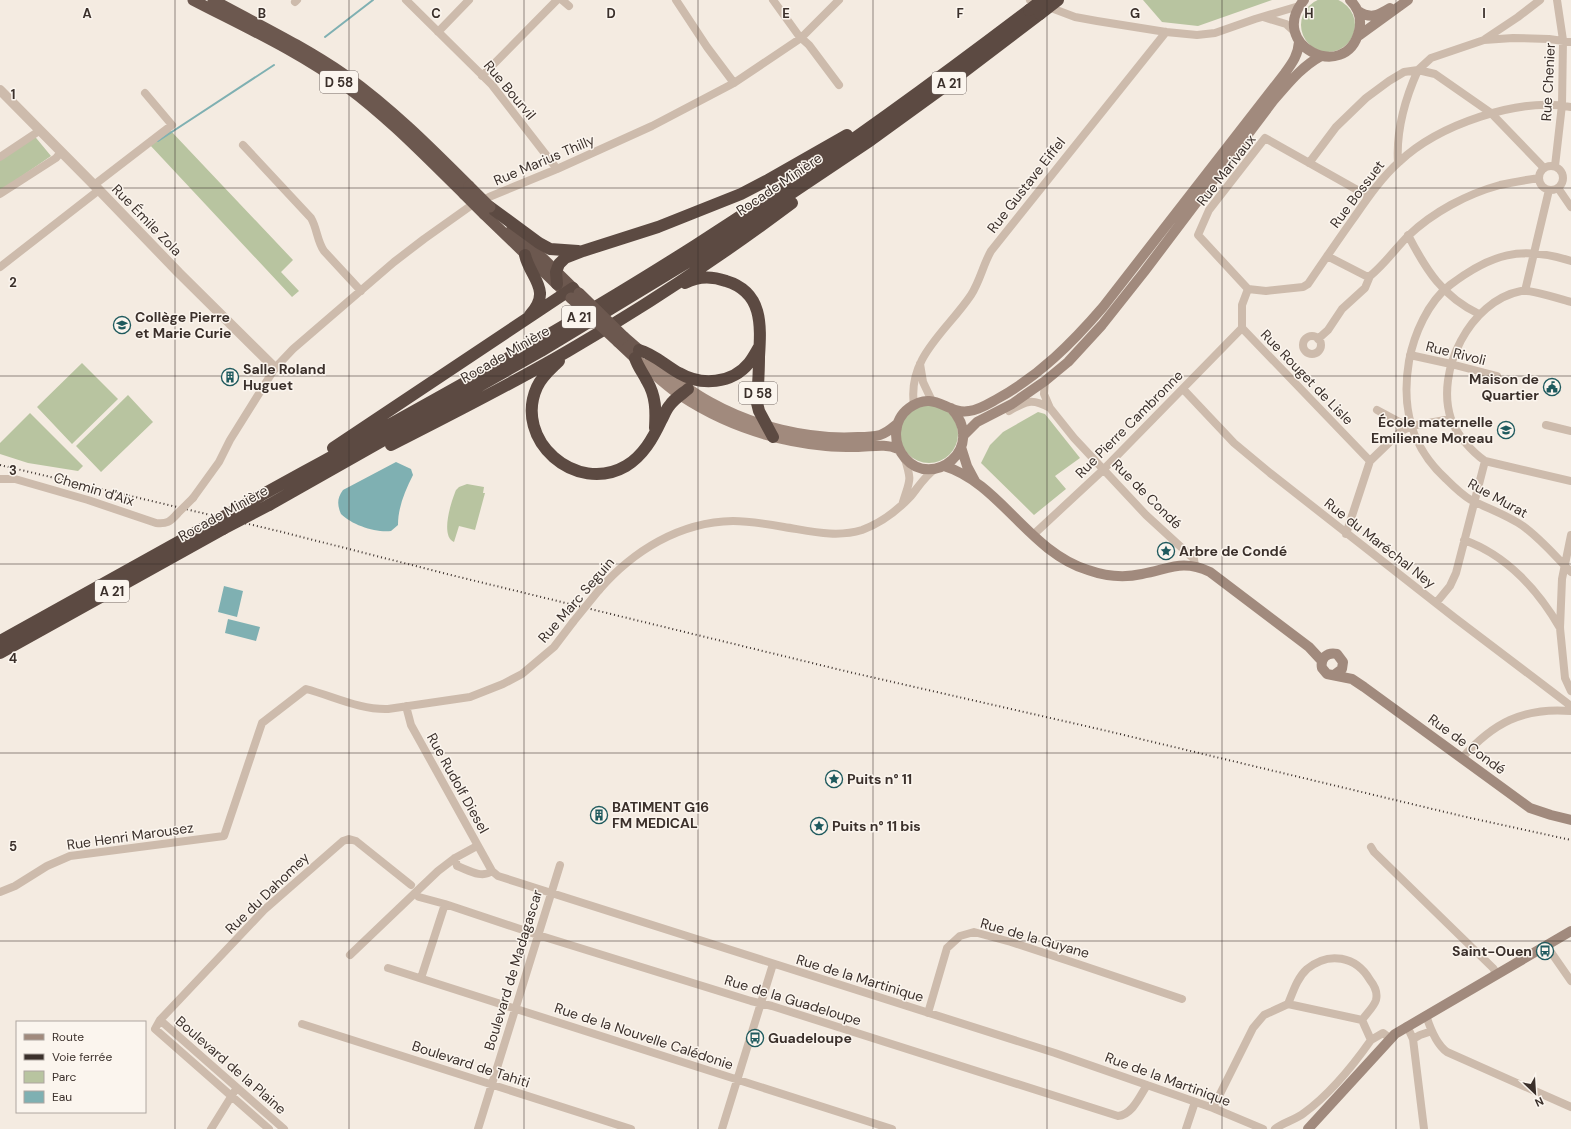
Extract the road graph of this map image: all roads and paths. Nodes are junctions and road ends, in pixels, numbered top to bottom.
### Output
1 (193, 0) edge
2 (213, 0) edge
3 (406, 0) edge
4 (469, 0) edge
5 (557, 0) edge
6 (562, 0) edge
7 (676, 0) edge
8 (773, 0) edge
9 (839, 0) edge
10 (1042, 0) edge
11 (1058, 0) edge
12 (1350, 0) edge
13 (1401, 0) edge
14 (1408, 0) edge
15 (1540, 0) edge
16 (1557, 0) edge
17 (1302, 3) edge
18 (569, 6) dead end
19 (1033, 8) edge
20 (1358, 11) junction
21 (1263, 17) junction
22 (438, 32) junction
23 (1166, 32) junction
24 (1295, 32) junction
25 (1358, 37) junction
26 (801, 38) junction
27 (1484, 40) junction
28 (1567, 41) edge
29 (1299, 42) junction
30 (1321, 56) junction
31 (1418, 70) junction
32 (482, 76) junction
33 (734, 83) junction
34 (839, 85) dead end
35 (0, 90) edge
36 (145, 93) dead end
37 (1562, 105) junction
38 (1571, 107) edge
39 (1491, 113) junction
40 (886, 117) junction
41 (39, 130) junction
42 (871, 140) junction
43 (243, 145) dead end
44 (61, 152) junction
45 (0, 157) edge
46 (1398, 162) junction
47 (1309, 163) junction
48 (1554, 166) junction
49 (1544, 168) junction
50 (558, 169) junction
51 (1539, 178) junction
52 (1567, 181) edge
53 (96, 187) junction
54 (1558, 188) junction
55 (467, 190) junction
56 (1549, 190) junction
57 (0, 194) edge
58 (1368, 196) junction
59 (1571, 207) edge
60 (487, 210) junction
61 (1408, 235) junction
62 (583, 251) junction
63 (1533, 252) junction
64 (525, 255) junction
65 (1327, 256) junction
66 (1571, 261) edge
67 (0, 267) edge
68 (1370, 276) junction
69 (557, 278) junction
70 (1248, 289) junction
71 (1444, 290) junction
72 (1525, 290) junction
73 (361, 291) junction
74 (663, 291) junction
75 (572, 293) junction
76 (1571, 302) edge
77 (1479, 314) junction
78 (523, 322) junction
79 (1242, 328) junction
80 (1318, 339) dead end
81 (760, 346) junction
82 (568, 351) junction
83 (637, 354) junction
84 (1410, 355) junction
85 (920, 363) junction
86 (1451, 364) junction
87 (275, 368) junction
88 (1496, 376) dead end
89 (1045, 380) junction
90 (1183, 389) junction
91 (684, 392) junction
92 (932, 401) junction
93 (914, 405) junction
94 (951, 408) junction
95 (1050, 408) junction
96 (1377, 410) dead end
97 (992, 415) junction
98 (1451, 419) junction
99 (897, 424) junction
100 (765, 425) junction
101 (1546, 425) dead end
102 (1411, 426) junction
103 (1571, 431) edge
104 (654, 435) junction
105 (964, 436) junction
106 (773, 437) junction
107 (961, 447) junction
108 (898, 449) junction
109 (905, 459) junction
110 (1370, 461) junction
111 (1484, 461) junction
112 (939, 467) junction
113 (1103, 470) junction
114 (0, 480) edge
115 (975, 480) junction
116 (1571, 481) edge
117 (297, 490) junction
118 (260, 496) junction
119 (903, 502) junction
120 (1474, 502) junction
121 (220, 525) junction
122 (1346, 534) junction
123 (1032, 535) junction
124 (1571, 535) edge
125 (1464, 540) junction
126 (1564, 565) junction
127 (1196, 566) junction
128 (1571, 572) edge
129 (1436, 603) junction
130 (1560, 628) junction
131 (0, 641) edge
132 (0, 653) edge
133 (1324, 658) junction
134 (1343, 666) junction
135 (1334, 675) junction
136 (1352, 679) junction
137 (1571, 691) edge
138 (406, 706) junction
139 (1571, 706) edge
140 (1571, 712) edge
141 (1462, 758) junction
142 (1571, 820) edge
143 (224, 836) joint
144 (477, 846) junction
145 (1371, 847) dead end
146 (455, 858) junction
147 (560, 865) dead end
148 (492, 871) junction
149 (411, 885) dead end
150 (0, 892) edge
151 (551, 893) junction
152 (418, 896) dead end
153 (446, 904) junction
154 (1571, 931) edge
155 (538, 935) junction
156 (1546, 945) junction
157 (350, 954) dead end
158 (773, 964) junction
159 (388, 968) dead end
160 (1497, 974) junction
161 (421, 978) junction
162 (1571, 982) edge
163 (1182, 999) dead end
164 (762, 1003) junction
165 (1288, 1004) junction
166 (515, 1008) junction
167 (928, 1013) junction
168 (1426, 1015) junction
169 (160, 1020) junction
170 (1362, 1020) junction
171 (302, 1024) dead end
172 (1407, 1026) junction
173 (155, 1029) joint
174 (1432, 1031) junction
175 (1391, 1039) junction
176 (1413, 1039) junction
177 (1371, 1040) junction
178 (737, 1080) junction
179 (492, 1084) junction
180 (1147, 1086) junction
181 (237, 1088) junction
182 (230, 1096) junction
183 (1195, 1102) junction
184 (1571, 1107) edge
185 (1213, 1108) junction
186 (211, 1129) edge
187 (268, 1129) edge
188 (284, 1129) edge
189 (478, 1129) edge
190 (631, 1129) edge
191 (722, 1129) edge
192 (892, 1129) edge
193 (1186, 1129) edge
194 (1263, 1129) edge
195 (1275, 1129) edge
196 (1308, 1129) edge
197 (1424, 1129) edge

1 - 55 highway, D 58
2 - 55 highway, D 58
3 - 22 street, Rue Bourvil
4 - 22 street
5 - 32 street
6 - 18 street
7 - 33 street
8 - 26 street
9 - 26 street, Rue Marius Thilly
10 - 19 highway, Rocade Minière / A 21, bridge
11 - 19 highway, Rocade Minière / A 21, bridge
12 - 20 main road
13 - 20 main road
14 - 25 main road
15 - 27 street
16 - 28 street, Rue Chenier
17 - 21 street
17 - 24 main road
19 - 23 street
19 - 40 highway, Rocade Minière / A 21
19 - 42 highway, Rocade Minière / A 21
20 - 25 main road
21 - 23 street
21 - 24 street
22 - 32 street, Rue Bourvil
23 - 85 street, Rue Gustave Eiffel
24 - 29 main road
25 - 30 main road
26 - 33 street, Rue Marius Thilly
26 - 34 street
27 - 28 street
27 - 31 street
28 - 37 street, Rue Chenier
29 - 30 main road
29 - 94 main road
30 - 89 main road
31 - 39 street
31 - 46 street
31 - 47 street
32 - 50 street, Rue Bourvil
33 - 50 street, Rue Marius Thilly
35 - 41 street, Rue Émile Zola
36 - 53 street
37 - 38 street, Rue Bossuet
37 - 39 street, Rue Bossuet
37 - 48 street, Rue Chenier
39 - 46 street, Rue Bossuet
39 - 49 street
40 - 62 highway
40 - 118 highway, Rocade Minière / A 21
41 - 44 street, Rue Émile Zola
41 - 45 street
42 - 74 highway
42 - 117 highway, Rocade Minière / A 21
43 - 73 street
44 - 53 street, Rue Émile Zola
44 - 57 street
46 - 58 street, Rue Bossuet
47 - 58 street, Rue Marivaux
47 - 70 street, Rue Marivaux
48 - 49 street
48 - 52 street
49 - 51 street
50 - 73 street, Rue Marius Thilly
51 - 56 street
51 - 61 street
52 - 54 street
53 - 67 street
53 - 87 street, Rue Émile Zola
54 - 56 street
54 - 59 street
55 - 60 highway, D 58, bridge
56 - 63 street
58 - 65 street, Rue Bossuet
60 - 62 highway
60 - 64 highway, D 58
60 - 69 highway, D 58
61 - 68 street
61 - 71 street
62 - 69 highway
63 - 66 street, Rue Murat
63 - 71 street, Rue Murat
63 - 72 street
64 - 69 highway, D 58
64 - 78 highway
65 - 68 street
65 - 70 street, Rue Bossuet
68 - 80 street
69 - 75 highway, D 58
70 - 79 street
71 - 77 street
71 - 84 street, Rue Murat
72 - 76 street
72 - 77 street
73 - 87 street, Rue Marius Thilly
74 - 81 highway
74 - 82 highway
75 - 78 highway
75 - 83 highway, D 58, bridge
77 - 86 street
78 - 118 highway
79 - 90 street, Rue Pierre Cambronne
79 - 110 street, Rue Rouget de Lisle
81 - 83 highway
81 - 100 highway, D 58
82 - 104 highway
82 - 117 highway
83 - 91 main road, D 58
83 - 104 highway
84 - 86 street, Rue Rivoli
84 - 102 street, Rue Murat
85 - 92 street
85 - 93 street, Rue Gustave Eiffel
86 - 88 street, Rue Rivoli
86 - 98 street
87 - 114 street, Chemin d'Aix, bridge
89 - 95 street, Rue de Condé
89 - 97 main road
90 - 113 street, Rue Pierre Cambronne
90 - 122 street, Rue du Maréchal Ney
91 - 100 main road, D 58
91 - 104 highway
91 - 106 main road, D 58
92 - 93 main road
92 - 94 main road
93 - 99 main road
94 - 105 main road
95 - 97 street
95 - 113 street, Rue de Condé
96 - 102 street
97 - 105 main road
98 - 102 street
98 - 111 street
99 - 100 main road, D 58
99 - 108 main road
100 - 106 highway, D 58
101 - 103 street
102 - 110 street
102 - 120 street, Rue Murat
105 - 107 main road
106 - 108 main road, D 58
107 - 112 main road
107 - 115 main road
108 - 109 main road
109 - 112 main road
109 - 119 street, Rue Marc Seguin
110 - 122 street
111 - 116 street
111 - 120 street
112 - 115 main road
112 - 119 street, Rue Marc Seguin
113 - 123 street, Rue Pierre Cambronne
113 - 127 street, Rue de Condé
115 - 123 main road
117 - 121 highway, Rocade Minière / A 21, bridge
118 - 121 highway, Rocade Minière / A 21, bridge
119 - 138 street, Rue Marc Seguin, bridge
120 - 125 street
120 - 126 street, Rue Murat
121 - 131 highway, Rocade Minière / A 21
121 - 132 highway, Rocade Minière / A 21
122 - 129 street, Rue du Maréchal Ney
123 - 127 main road
124 - 126 street
125 - 129 street
125 - 130 street
126 - 128 street, Rue Murat
126 - 130 street
127 - 133 main road, Rue de Condé
129 - 139 street, Rue du Maréchal Ney
130 - 137 street
133 - 134 main road
133 - 135 main road
134 - 135 main road
134 - 136 main road, Rue de Condé
135 - 136 main road, Rue de Condé
136 - 141 main road, Rue de Condé
138 - 143 street, Rue Marc Seguin
138 - 144 street, Rue Rudolf Diesel
140 - 141 street
141 - 142 main road, Rue de Condé
143 - 150 street, Rue Henri Marousez
144 - 146 street
144 - 148 street, Rue Rudolf Diesel
145 - 160 street
146 - 148 street, Rue de la Martinique
146 - 157 street
147 - 151 street, Boulevard de Madagascar
148 - 151 street, Rue de la Martinique
149 - 169 street, Rue du Dahomey
151 - 155 street, Boulevard de Madagascar
151 - 158 street, Rue de la Martinique
152 - 153 street, Rue de la Guadeloupe
153 - 155 street, Rue de la Guadeloupe
153 - 161 street
154 - 156 main road
155 - 164 street, Rue de la Guadeloupe
155 - 166 street, Boulevard de Madagascar
156 - 160 main road
156 - 162 street
158 - 164 street
158 - 167 street, Rue de la Martinique
159 - 161 street, Rue de la Nouvelle Calédonie
160 - 168 main road
161 - 166 street, Rue de la Nouvelle Calédonie
163 - 167 street, Rue de la Guyane
164 - 178 street
164 - 180 street, Rue de la Guadeloupe
165 - 170 street
165 - 170 street
165 - 185 street
166 - 178 street, Rue de la Nouvelle Calédonie
166 - 179 street, Boulevard de Madagascar
167 - 180 street, Rue de la Martinique
168 - 172 main road
168 - 174 street
169 - 173 street, Rue du Dahomey
169 - 181 street, Boulevard de la Plaine
170 - 177 street
171 - 179 street, Boulevard de Tahiti
172 - 175 main road
172 - 176 street
173 - 182 street, Boulevard de la Plaine
174 - 176 street
174 - 184 street
175 - 177 street
175 - 196 main road
176 - 197 street
177 - 195 street
178 - 191 street
178 - 192 street, Rue de la Nouvelle Calédonie
179 - 189 street, Boulevard de Madagascar
179 - 190 street, Boulevard de Tahiti
180 - 183 street, Rue de la Martinique
181 - 182 street
181 - 188 street, Boulevard de la Plaine
182 - 186 street
182 - 187 street, Boulevard de la Plaine
183 - 185 street, Rue de la Martinique
183 - 193 street
185 - 194 street, Rue de la Martinique

